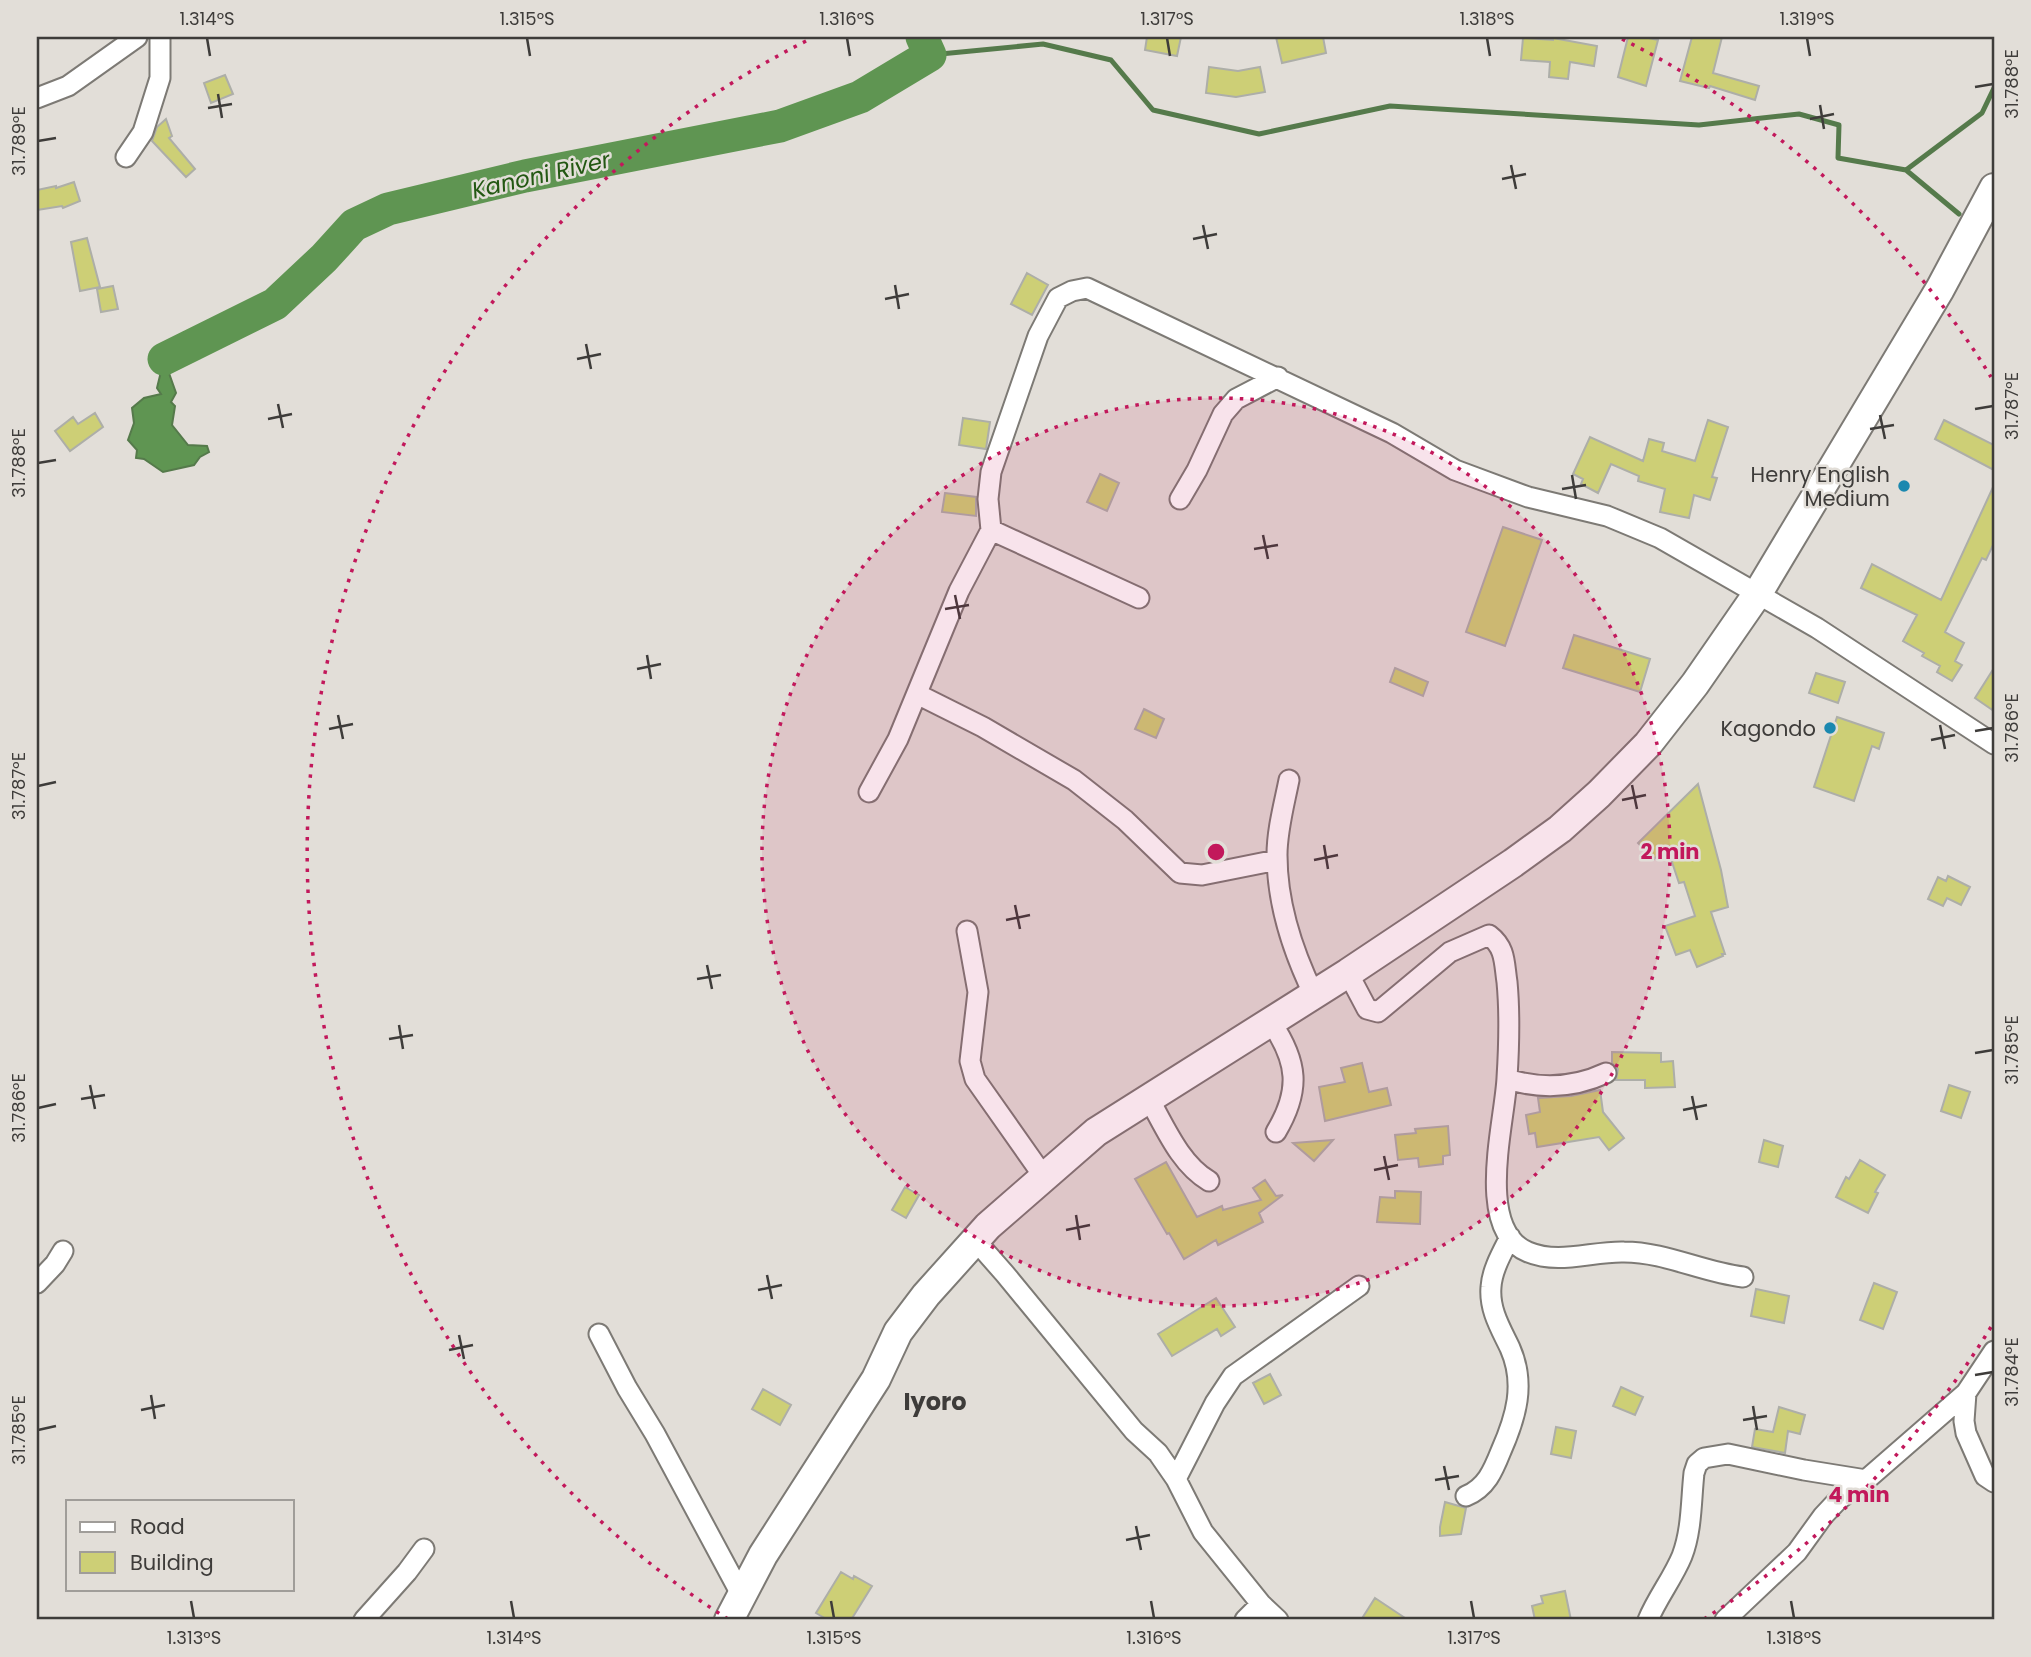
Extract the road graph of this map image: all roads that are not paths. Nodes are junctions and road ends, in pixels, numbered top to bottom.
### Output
1 (137, 37) edge
2 (159, 37) edge
3 (37, 98) edge
4 (126, 157) dead end
5 (1994, 188) edge
6 (1278, 377) junction
7 (1180, 499) dead end
8 (991, 530) junction
9 (1758, 593) junction
10 (1139, 598) dead end
11 (917, 694) junction
12 (1994, 744) edge
13 (1289, 780) dead end
14 (869, 792) dead end
15 (1277, 860) junction
16 (967, 931) dead end
17 (1348, 974) junction
18 (1314, 995) junction
19 (1271, 1022) junction
20 (1606, 1073) dead end
21 (1507, 1079) junction
22 (1149, 1099) junction
23 (1276, 1132) dead end
24 (1044, 1177) junction
25 (1209, 1181) dead end
26 (1510, 1237) junction
27 (976, 1241) junction
28 (63, 1251) dead end
29 (1743, 1277) dead end
30 (37, 1283) edge
31 (1359, 1286) dead end
32 (600, 1334) dead end
33 (1994, 1351) edge
34 (1966, 1393) junction
35 (1176, 1479) junction
36 (1866, 1480) junction
37 (1994, 1482) edge
38 (1466, 1496) dead end
39 (424, 1549) dead end
40 (742, 1596) junction
41 (1261, 1604) junction
42 (364, 1620) edge
43 (729, 1620) edge
44 (1245, 1620) edge
45 (1278, 1620) edge
46 (1648, 1620) edge
47 (1724, 1620) edge

1 - 3 street
2 - 4 street
5 - 9 highway
6 - 7 street
6 - 8 street
6 - 9 street
8 - 10 street
8 - 11 street
9 - 12 street
9 - 17 highway
11 - 14 street
11 - 15 street
13 - 15 street
15 - 18 street
16 - 24 street
17 - 18 highway
17 - 21 street
18 - 19 highway
19 - 22 highway
19 - 23 street
20 - 21 street
21 - 26 street
22 - 24 highway
22 - 25 street
24 - 27 highway
26 - 29 street
26 - 38 street
27 - 35 street
27 - 40 highway
28 - 30 street
31 - 35 street
32 - 40 street
33 - 34 street
34 - 36 street
34 - 37 street
35 - 41 street
36 - 46 street
36 - 47 street
39 - 42 street
40 - 43 highway
41 - 44 street
41 - 45 street

